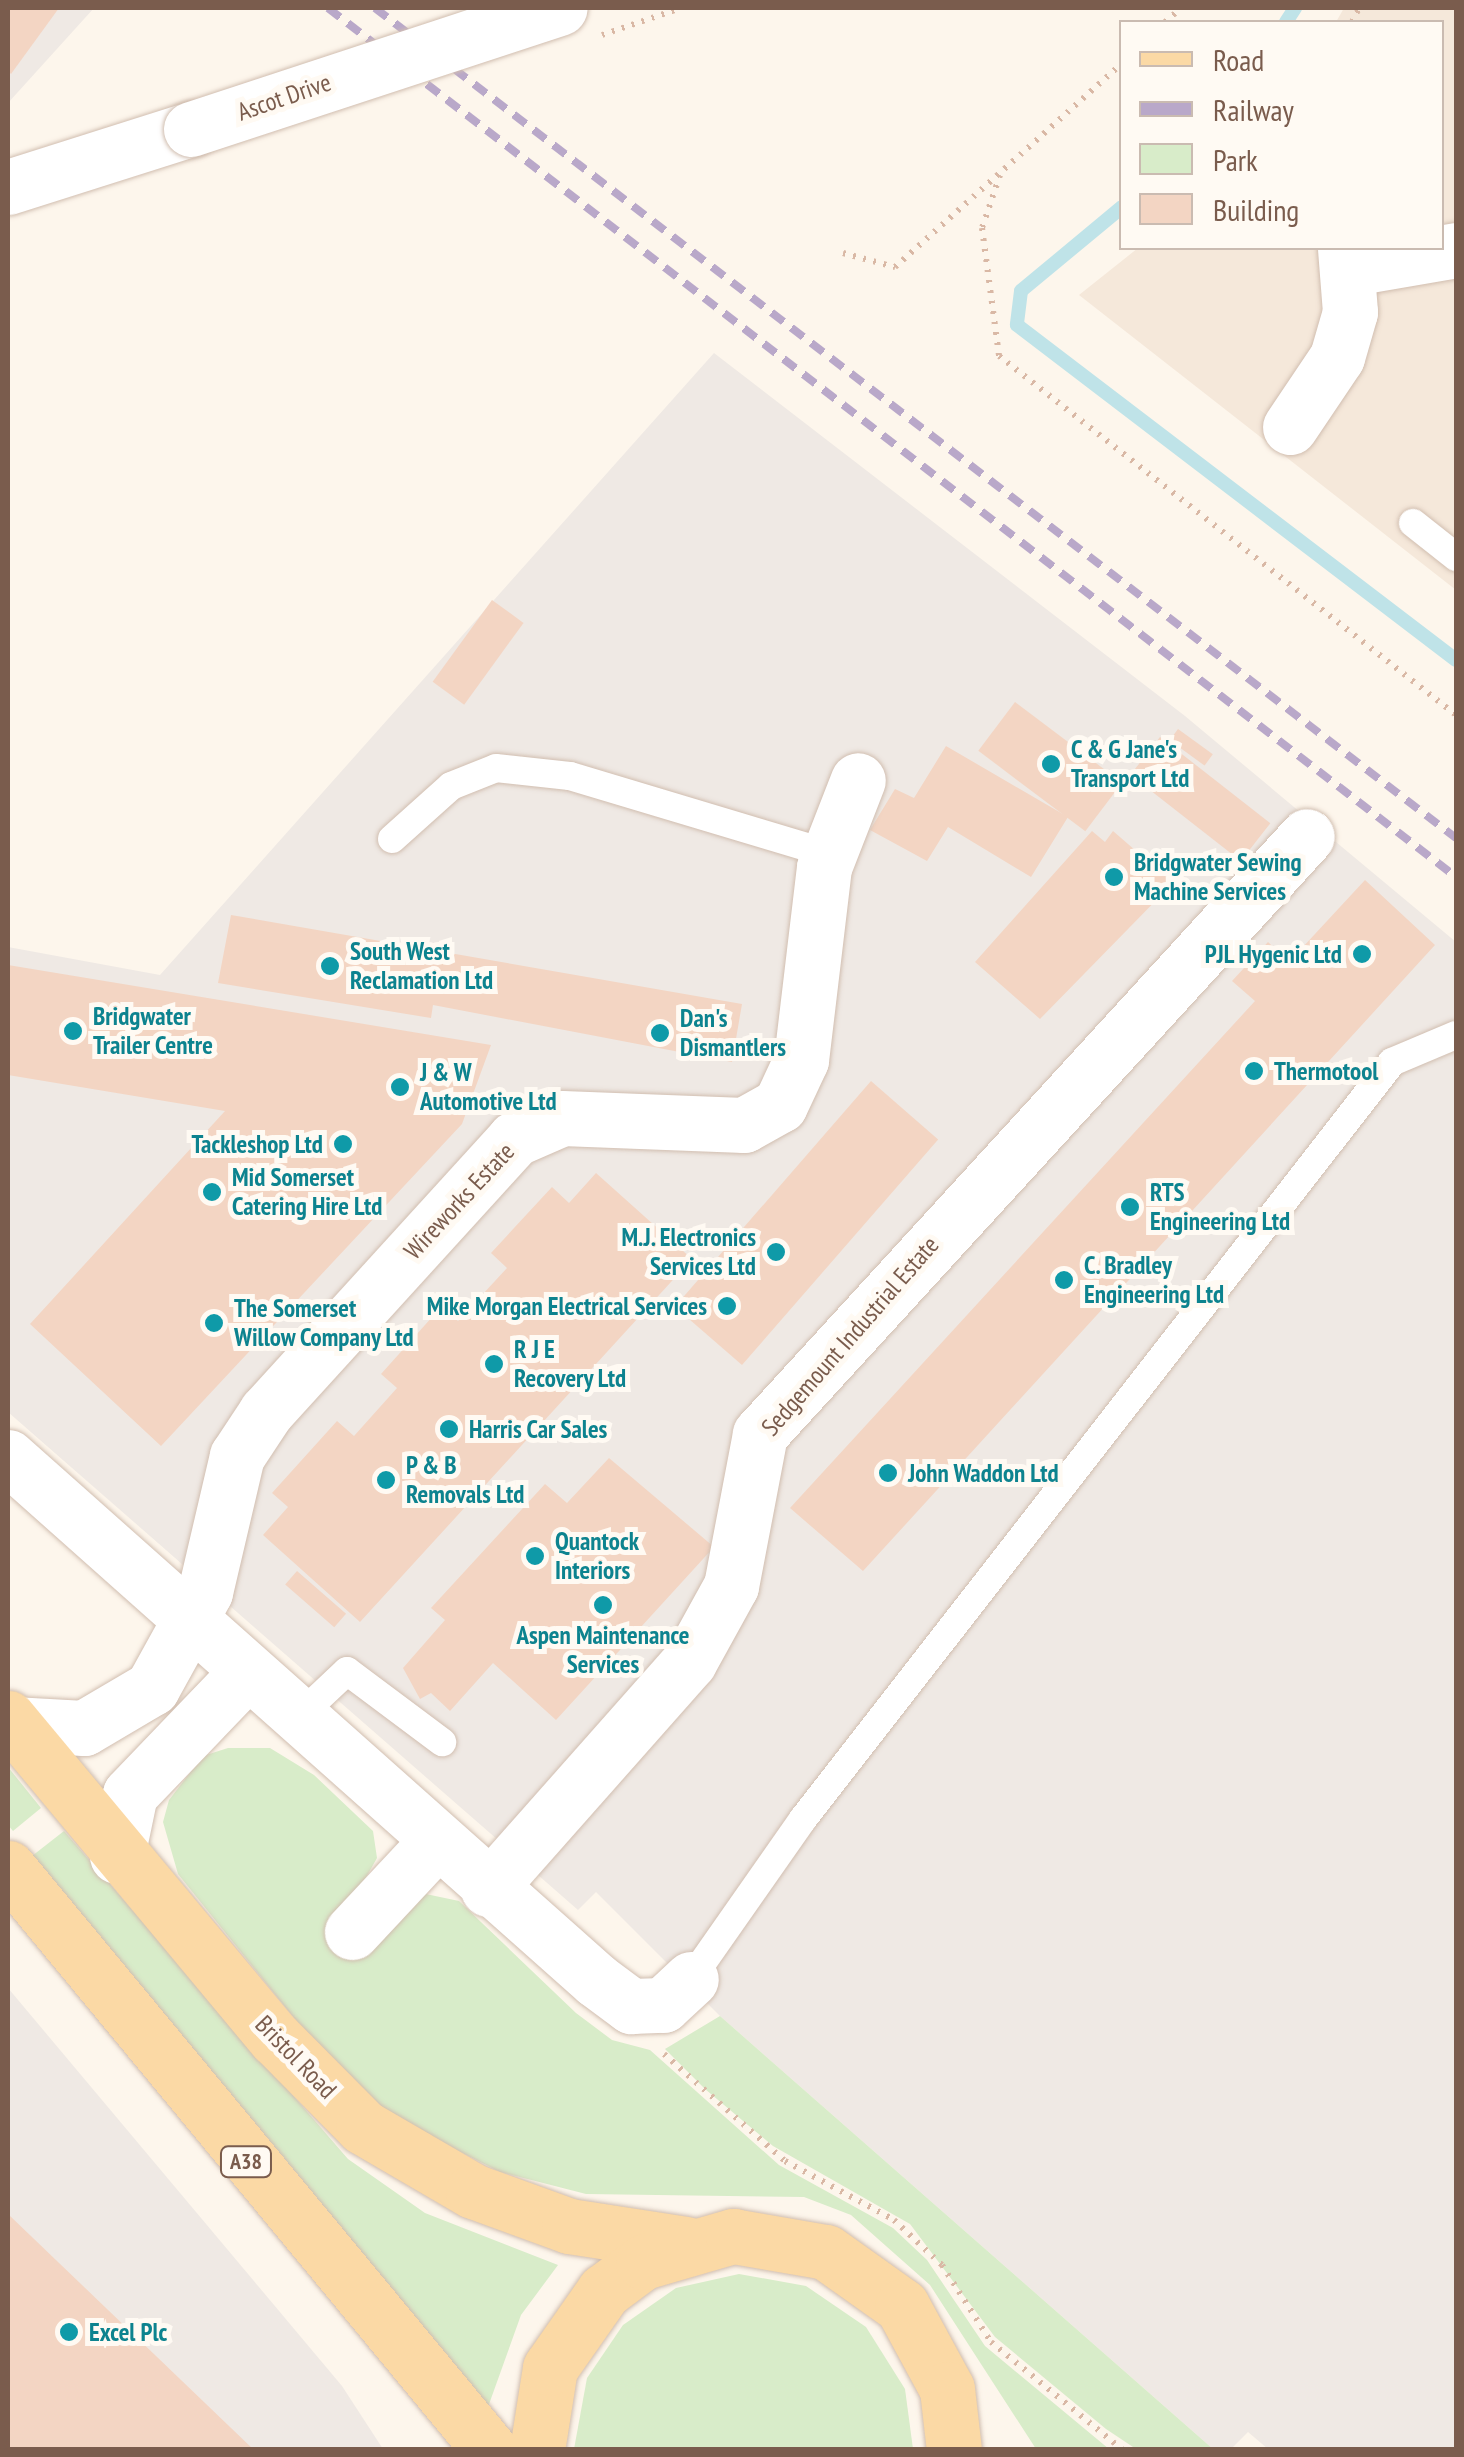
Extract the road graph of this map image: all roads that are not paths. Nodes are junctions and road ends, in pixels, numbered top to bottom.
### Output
1 (560, 8) edge
2 (8, 188) edge
3 (1456, 250) edge
4 (1349, 258) edge
5 (1290, 428) dead end
6 (1413, 523) dead end
7 (1456, 557) edge
8 (858, 780) dead end
9 (1307, 836) dead end
10 (392, 838) dead end
11 (830, 854) junction
12 (1456, 1035) edge
13 (8, 1457) edge
14 (186, 1623) junction
15 (245, 1674) junction
16 (296, 1719) junction
17 (10, 1721) edge
18 (442, 1742) dead end
19 (436, 1842) junction
20 (117, 1856) junction
21 (8, 1868) edge
22 (488, 1889) junction
23 (352, 1932) dead end
24 (691, 1979) joint
25 (686, 2244) junction
26 (947, 2388) junction
27 (490, 2450) edge
28 (537, 2450) edge
29 (954, 2450) edge
30 (996, 2450) edge

1 - 2 street, Ascot Drive, bridge
3 - 4 street
4 - 5 street
6 - 7 lane
8 - 11 street, Wireworks Estate
9 - 22 street, Sedgemount Industrial Estate
10 - 11 lane
11 - 14 street, Wireworks Estate
12 - 24 lane
13 - 14 street
14 - 15 street
14 - 17 street, Wireworks Estate
15 - 16 street
15 - 20 street
16 - 18 lane
16 - 19 street
17 - 20 main road, Bristol Road
19 - 22 street
19 - 23 street
20 - 25 main road, Bristol Road
21 - 27 main road, A38
22 - 24 street
25 - 26 main road
25 - 28 main road
26 - 29 main road
26 - 30 main road

